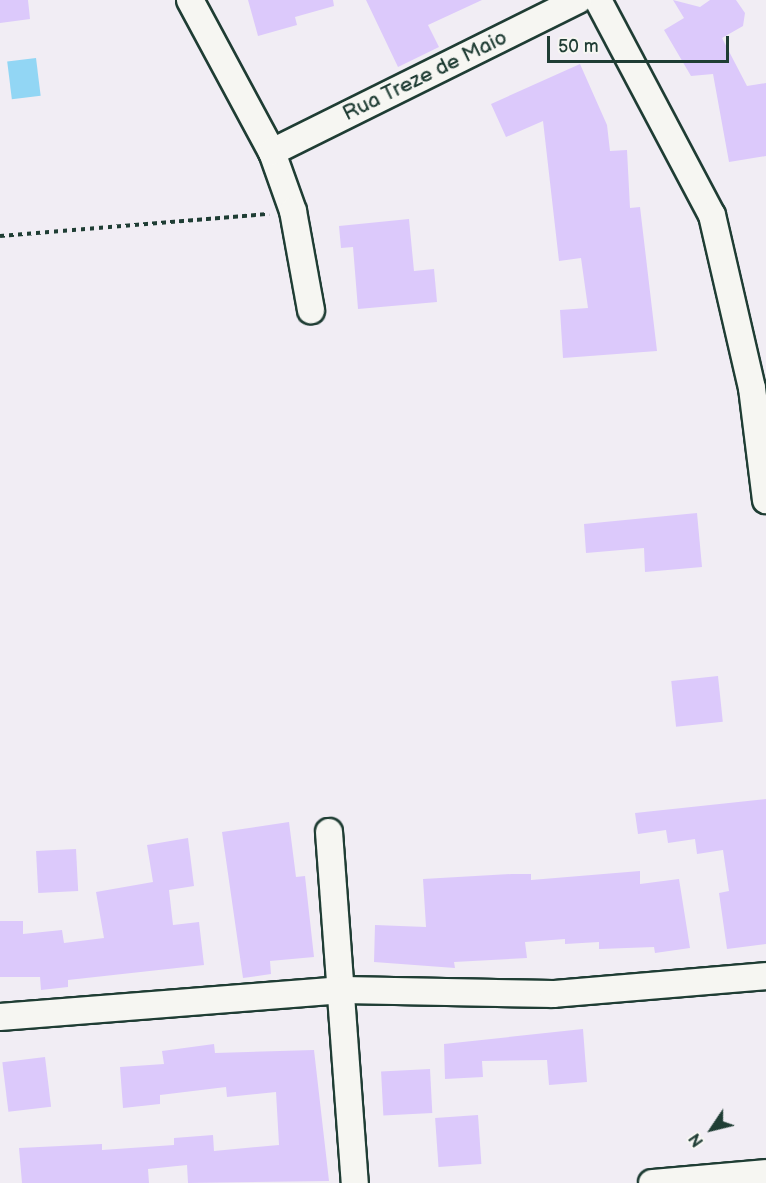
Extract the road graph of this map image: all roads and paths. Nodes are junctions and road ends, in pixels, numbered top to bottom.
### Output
1 (190, 0) edge
2 (579, 0) edge
3 (598, 0) edge
4 (272, 152) junction
5 (293, 212) junction
6 (0, 236) edge
7 (311, 310) dead end
8 (766, 500) edge
9 (330, 831) dead end
10 (766, 976) edge
11 (343, 990) junction
12 (0, 1017) edge
13 (766, 1173) edge
14 (355, 1183) edge
15 (652, 1183) edge

1 - 4 street
2 - 4 street, Rua Treze de Maio
3 - 8 street
4 - 5 street
5 - 6 path
5 - 7 street
9 - 11 street
10 - 11 street
11 - 12 street
11 - 14 street
13 - 15 street

